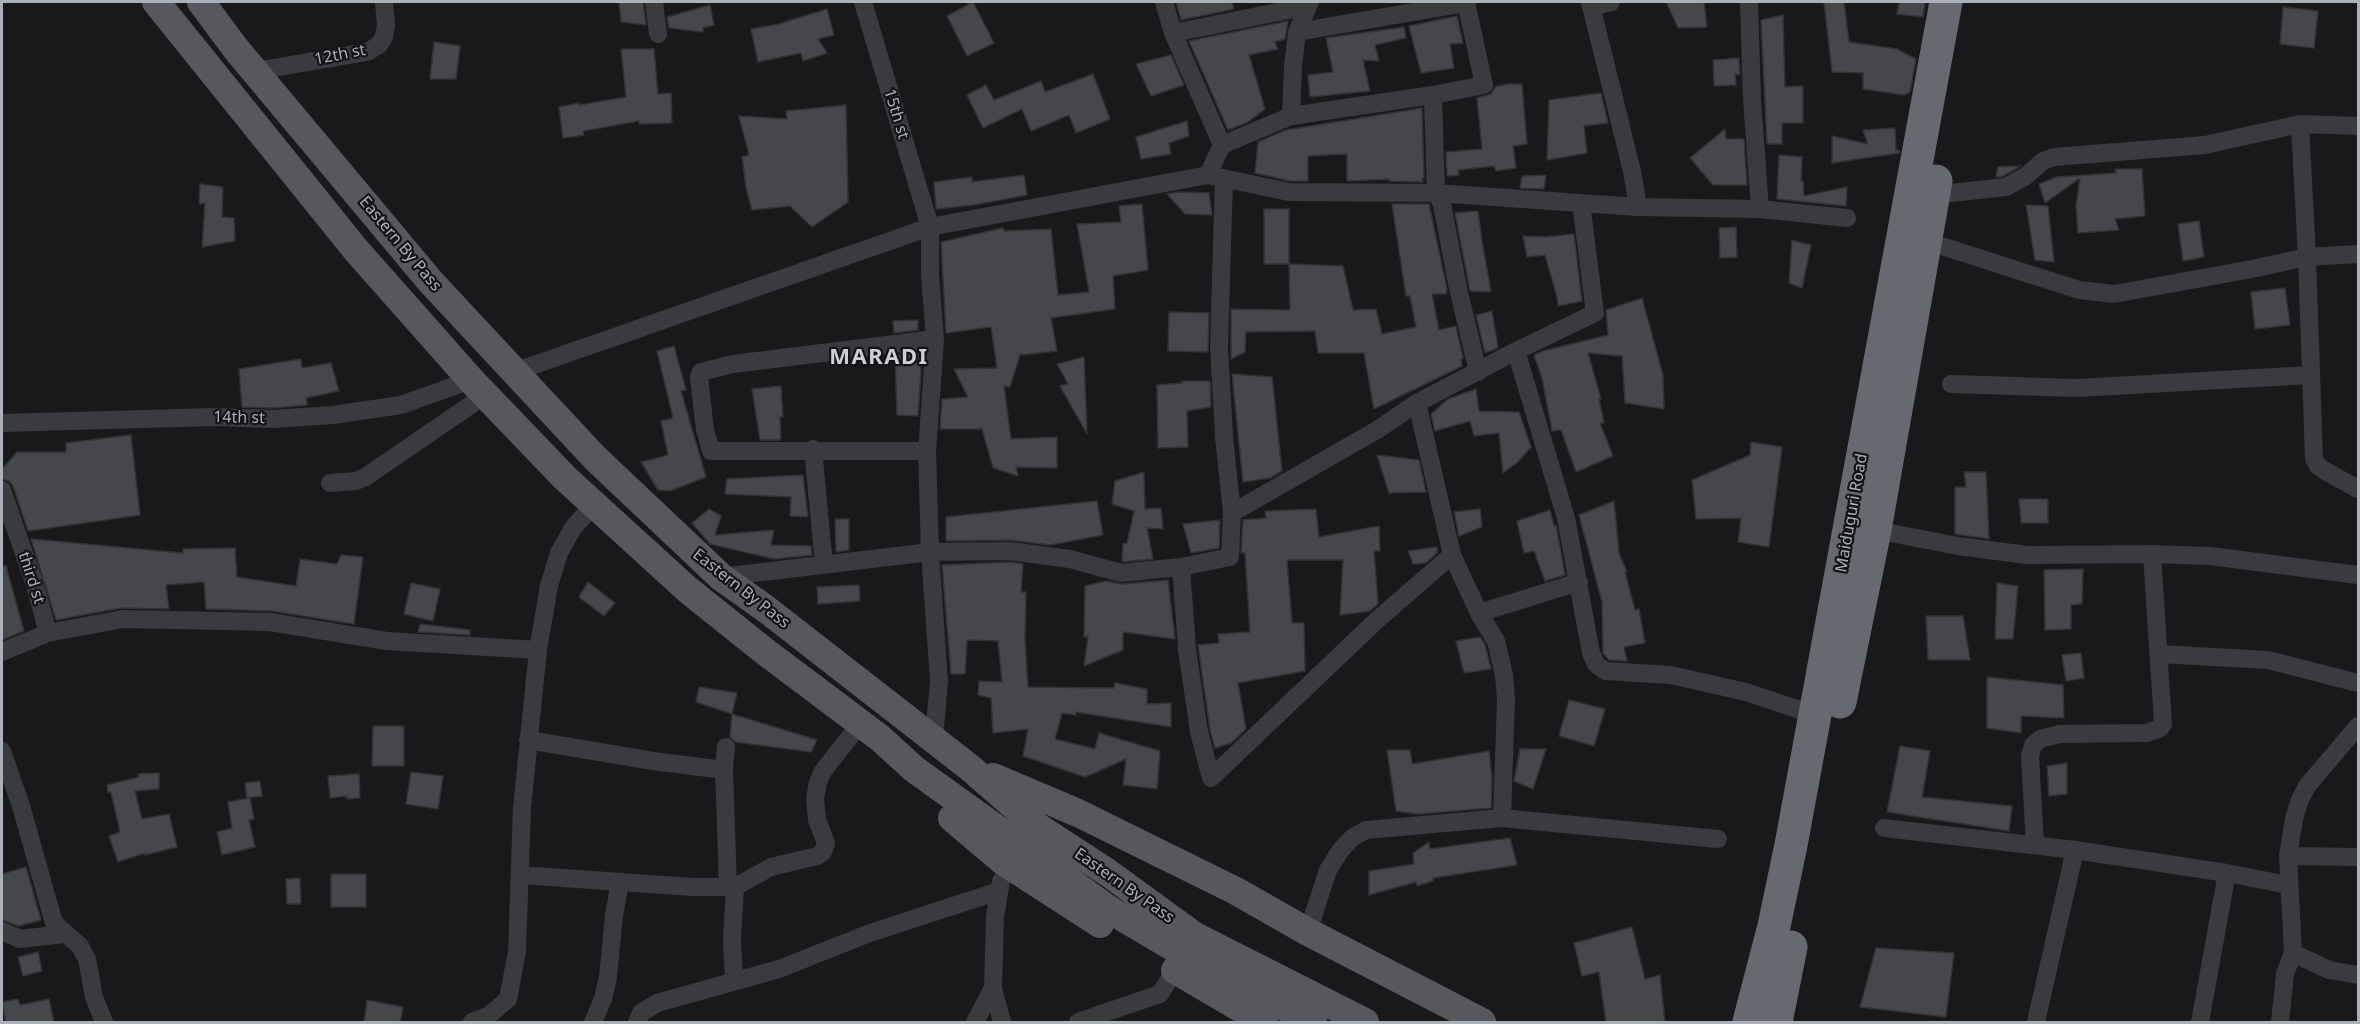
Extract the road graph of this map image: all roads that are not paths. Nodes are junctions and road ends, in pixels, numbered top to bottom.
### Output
1 (156, 2) edge
2 (201, 2) edge
3 (384, 2) edge
4 (654, 2) edge
5 (863, 2) edge
6 (1164, 2) edge
7 (1466, 2) edge
8 (1611, 2) edge
9 (1749, 2) edge
10 (1946, 2) edge
11 (1967, 2) edge
12 (1309, 4) edge
13 (1590, 4) edge
14 (1297, 32) junction
15 (1173, 33) junction
16 (658, 34) dead end
17 (255, 71) junction
18 (1433, 95) junction
19 (1291, 116) junction
20 (2300, 124) junction
21 (2358, 126) edge
22 (1222, 145) junction
23 (1216, 177) junction
24 (1436, 193) junction
25 (1933, 195) junction
26 (1581, 202) junction
27 (1638, 207) junction
28 (1760, 209) junction
29 (1847, 218) dead end
30 (930, 227) junction
31 (1926, 241) junction
32 (2358, 254) edge
33 (2307, 257) junction
34 (935, 339) junction
35 (1516, 351) junction
36 (514, 372) junction
37 (1478, 372) junction
38 (2310, 375) junction
39 (1951, 384) dead end
40 (478, 388) junction
41 (1418, 403) junction
42 (2, 423) edge
43 (813, 449) junction
44 (927, 451) junction
45 (330, 483) dead end
46 (2358, 489) edge
47 (2, 490) edge
48 (594, 504) junction
49 (1232, 513) junction
50 (1875, 530) junction
51 (930, 552) junction
52 (2152, 554) junction
53 (1452, 555) junction
54 (824, 565) junction
55 (1181, 567) junction
56 (2358, 575) edge
57 (721, 577) junction
58 (1580, 582) junction
59 (1479, 613) junction
60 (48, 633) junction
61 (538, 650) junction
62 (2, 652) edge
63 (2159, 654) junction
64 (2358, 683) edge
65 (1815, 715) junction
66 (860, 724) junction
67 (2358, 726) edge
68 (934, 739) junction
69 (528, 740) junction
70 (726, 747) dead end
71 (2, 751) edge
72 (969, 767) junction
73 (914, 769) junction
74 (724, 770) junction
75 (1502, 819) junction
76 (1884, 828) dead end
77 (1718, 838) dead end
78 (2035, 845) junction
79 (2075, 850) junction
80 (2288, 856) junction
81 (2358, 857) edge
82 (1004, 862) junction
83 (2227, 873) junction
84 (520, 875) junction
85 (620, 883) junction
86 (2288, 885) junction
87 (732, 887) junction
88 (999, 891) junction
89 (2, 931) edge
90 (1308, 932) junction
91 (64, 934) junction
92 (2293, 953) junction
93 (1175, 970) junction
94 (2358, 975) edge
95 (734, 980) junction
96 (993, 988) junction
97 (104, 1023) edge
98 (472, 1023) edge
99 (593, 1023) edge
100 (638, 1023) edge
101 (975, 1023) edge
102 (1002, 1023) edge
103 (1078, 1023) edge
104 (1264, 1023) edge
105 (1313, 1023) edge
106 (1365, 1023) edge
107 (1482, 1023) edge
108 (1749, 1023) edge
109 (1776, 1023) edge
110 (2036, 1023) edge
111 (2200, 1023) edge
112 (2280, 1023) edge

1 - 40 main road, Eastern By Pass
2 - 17 main road, Eastern By Pass
3 - 17 street, 12th st
4 - 16 street
5 - 30 street, 15th st
6 - 15 street
7 - 14 street
7 - 18 street
8 - 13 street
9 - 28 street
10 - 65 highway, Maiduguri Road
11 - 25 highway, Maiduguri Road
12 - 14 street
12 - 15 street
13 - 27 street
14 - 19 street
15 - 22 street
17 - 36 main road, Eastern By Pass
18 - 19 street
18 - 24 street
19 - 22 street
20 - 21 street
20 - 25 street
20 - 33 street
22 - 23 street
23 - 24 street
23 - 30 street
23 - 49 street
24 - 26 street
24 - 37 street
25 - 31 highway, Maiduguri Road
26 - 27 street
26 - 35 street
27 - 28 street
28 - 29 street
30 - 34 street, 15th st
30 - 36 street
31 - 33 street
31 - 50 highway, Maiduguri Road
32 - 33 street
33 - 38 street
34 - 43 street
34 - 44 street, 15th st
35 - 37 street
35 - 58 street
36 - 57 main road, Eastern By Pass
37 - 41 street
38 - 39 street
38 - 46 street
40 - 42 street, 14th st
40 - 45 street
40 - 48 main road, Eastern By Pass
41 - 49 street
41 - 53 street
43 - 44 street
43 - 54 street
44 - 51 street, 15th st
47 - 60 street, third st
48 - 61 street
48 - 66 main road, Eastern By Pass
49 - 55 street
50 - 52 street
50 - 109 highway, Maiduguri Road
51 - 54 street
51 - 55 street
51 - 68 street, 15th st
52 - 56 street
52 - 63 street
53 - 55 street
53 - 59 street
54 - 57 street
57 - 68 main road, Eastern By Pass
58 - 59 street
58 - 65 street
59 - 75 street
60 - 61 street
60 - 62 street
61 - 69 street
63 - 64 street
63 - 78 street
65 - 108 highway, Maiduguri Road
66 - 73 main road, Eastern By Pass
66 - 87 street
67 - 80 street
68 - 72 main road, Eastern By Pass
69 - 74 street
69 - 84 street
70 - 74 street
71 - 91 street
72 - 90 main road
72 - 106 main road, Eastern By Pass
73 - 82 main road
73 - 105 main road, Eastern By Pass
74 - 87 street
75 - 77 street
75 - 90 street
76 - 78 street
78 - 79 street
79 - 83 street
79 - 110 street
80 - 81 street
80 - 86 street
82 - 88 street
82 - 93 main road
83 - 86 street
83 - 111 street
84 - 85 street
84 - 98 street
85 - 87 street
85 - 99 street
86 - 92 street
87 - 95 street
88 - 95 street
88 - 96 street
89 - 91 street
90 - 107 main road
91 - 97 street
92 - 94 street
92 - 112 street
93 - 103 street
93 - 104 main road
95 - 100 street
96 - 101 street
96 - 102 street

